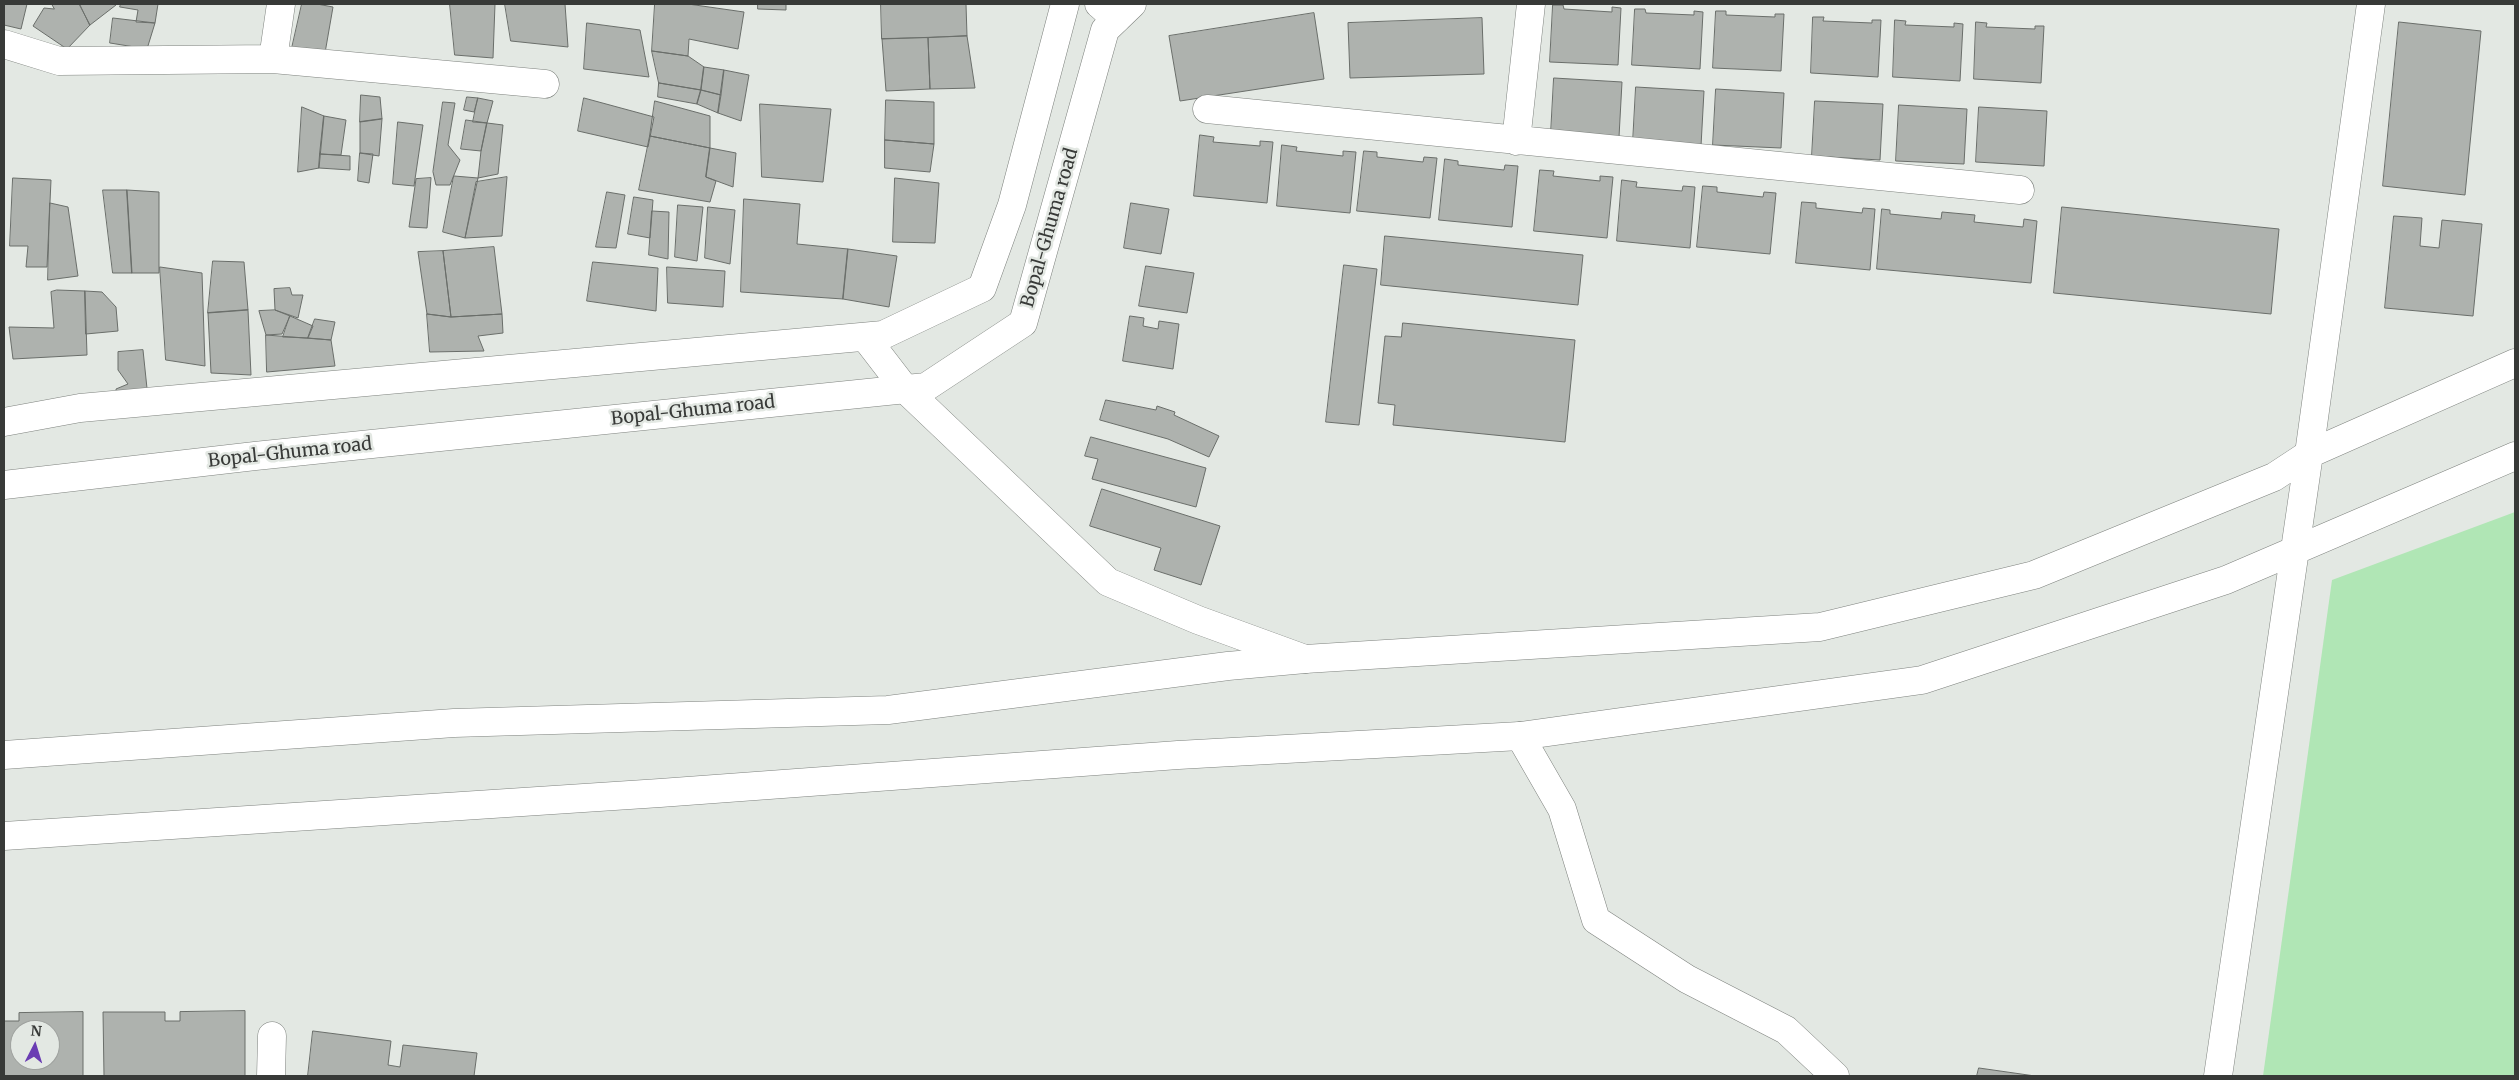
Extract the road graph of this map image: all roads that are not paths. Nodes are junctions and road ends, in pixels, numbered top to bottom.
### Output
1 (281, 4) edge
2 (1065, 4) edge
3 (1532, 4) edge
4 (2371, 4) edge
5 (1116, 9) edge
6 (4, 44) edge
7 (272, 59) junction
8 (545, 84) dead end
9 (1207, 109) dead end
10 (1516, 141) junction
11 (2020, 190) dead end
12 (865, 337) junction
13 (2515, 363) edge
14 (905, 389) junction
15 (4, 422) edge
16 (2309, 454) junction
17 (2515, 456) edge
18 (4, 485) edge
19 (2294, 552) junction
20 (1305, 659) junction
21 (1520, 736) junction
22 (4, 755) edge
23 (4, 836) edge
24 (272, 1036) dead end
25 (271, 1076) edge
26 (1835, 1076) edge
27 (2218, 1076) edge

1 - 7 street
2 - 12 street
3 - 10 street
4 - 16 street
5 - 14 street, Bopal-Ghuma road
6 - 7 street
7 - 8 street
9 - 10 street
10 - 11 street
12 - 14 street
12 - 15 street
13 - 16 street
14 - 18 street, Bopal-Ghuma road
14 - 20 street
16 - 19 street
16 - 20 street
17 - 19 street
19 - 21 street
19 - 27 street
20 - 22 street
21 - 23 street
21 - 26 street
24 - 25 street

